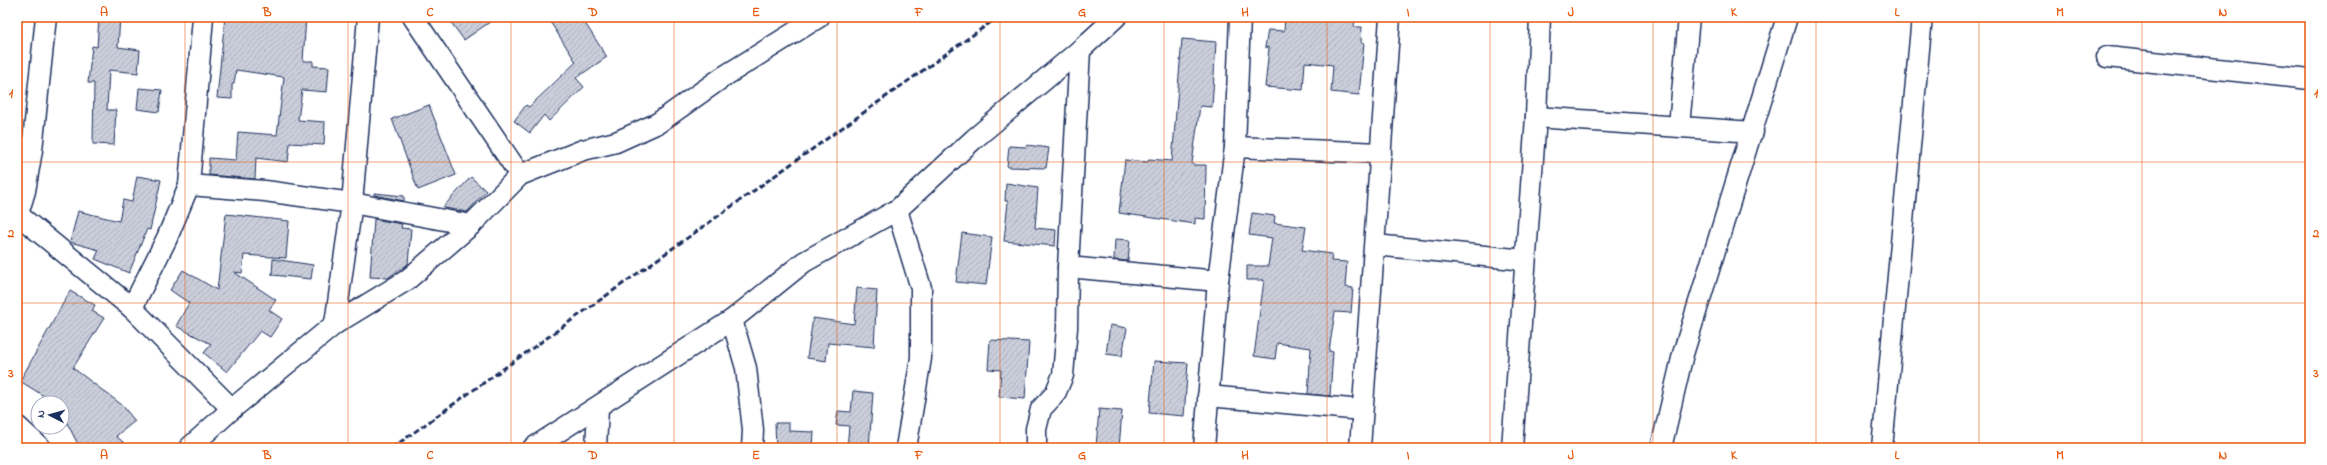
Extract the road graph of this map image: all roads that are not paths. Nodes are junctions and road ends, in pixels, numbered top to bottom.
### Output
1 (46, 17) edge
2 (202, 17) edge
3 (413, 17) edge
4 (819, 17) edge
5 (1116, 17) edge
6 (1240, 17) edge
7 (1390, 17) edge
8 (1540, 17) edge
9 (1689, 17) edge
10 (1787, 17) edge
11 (1922, 17) edge
12 (369, 18) edge
13 (1080, 50) junction
14 (2107, 57) dead end
15 (2310, 79) edge
16 (1536, 117) junction
17 (1679, 126) junction
18 (1753, 132) junction
19 (1235, 147) junction
20 (1381, 153) junction
21 (520, 175) junction
22 (189, 185) junction
23 (352, 203) junction
24 (897, 210) junction
25 (17, 215) edge
26 (471, 225) junction
27 (1375, 245) junction
28 (1525, 260) junction
29 (1068, 267) junction
30 (1218, 281) junction
31 (132, 308) junction
32 (732, 320) junction
33 (335, 324) junction
34 (1208, 396) junction
35 (598, 408) junction
36 (232, 409) junction
37 (1362, 410) junction
38 (17, 426) edge
39 (41, 448) edge
40 (189, 448) edge
41 (533, 448) edge
42 (596, 448) edge
43 (752, 448) edge
44 (906, 448) edge
45 (1036, 448) edge
46 (1204, 448) edge
47 (1360, 448) edge
48 (1512, 448) edge
49 (1661, 448) edge
50 (1882, 448) edge

1 - 25 street
2 - 22 street
3 - 21 street
4 - 21 street
5 - 13 street
6 - 19 street
7 - 20 street
8 - 16 street
9 - 17 street
10 - 18 street
11 - 50 street
12 - 23 street
13 - 24 street
13 - 29 street
14 - 15 street
16 - 17 street
16 - 28 street
17 - 18 street
18 - 49 street
19 - 20 street
19 - 30 street
20 - 27 street
21 - 26 street
22 - 23 street
22 - 31 street
23 - 26 street
23 - 33 street
24 - 32 street
24 - 44 street
25 - 31 street
26 - 33 street
27 - 28 street
27 - 37 street
28 - 48 street
29 - 30 street
29 - 45 street
30 - 34 street
31 - 36 street
32 - 35 street
32 - 43 street
33 - 36 street
34 - 37 street
34 - 46 street
35 - 41 street
35 - 42 street
36 - 40 street
37 - 47 street
38 - 39 street

